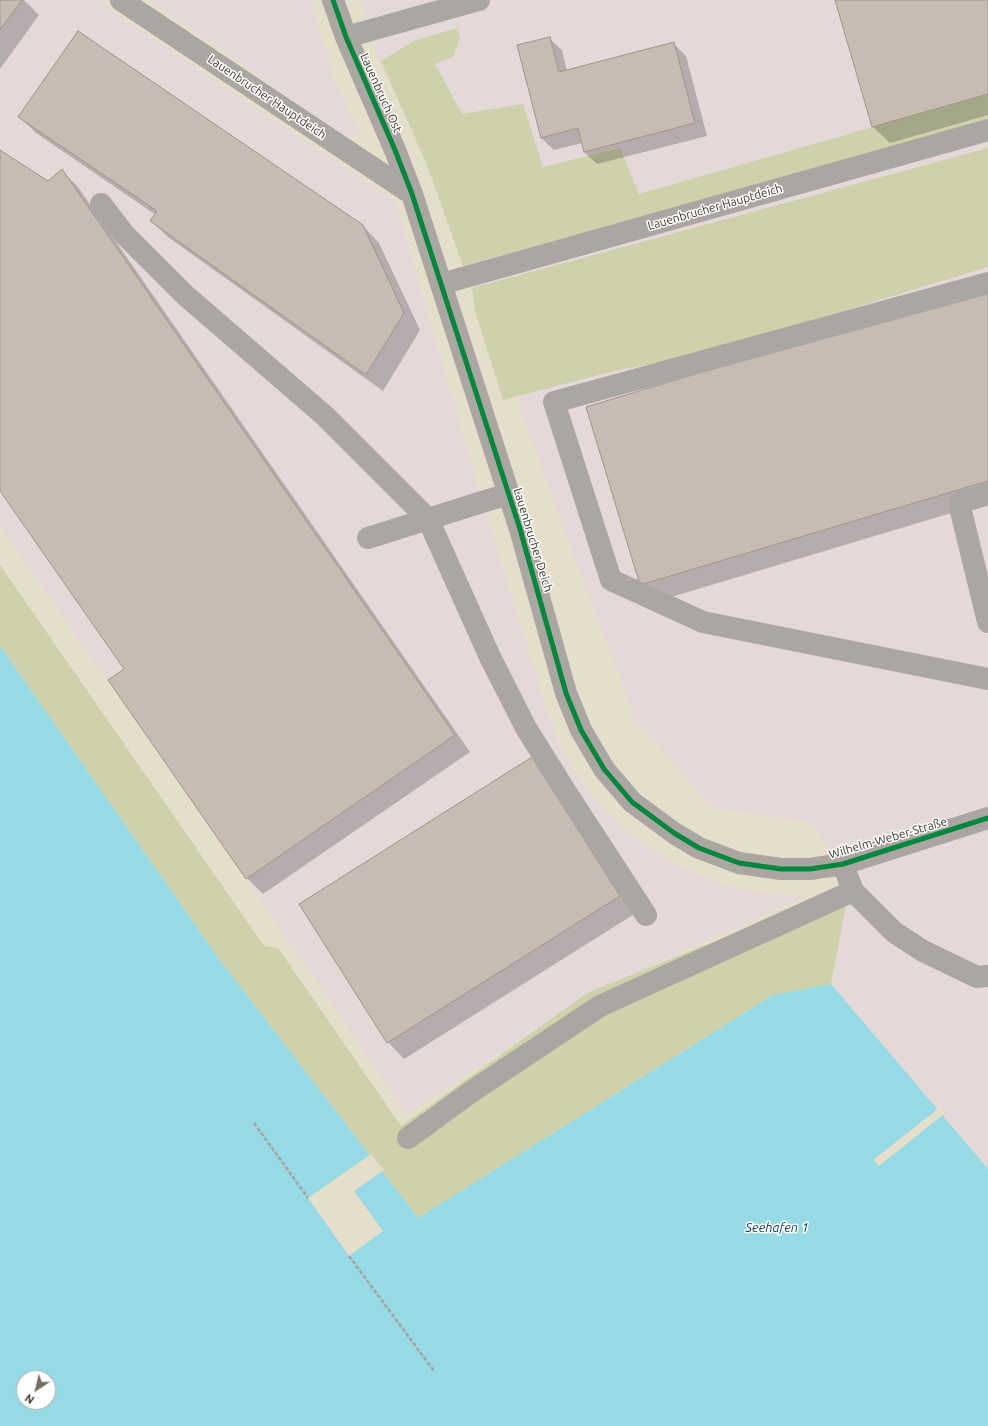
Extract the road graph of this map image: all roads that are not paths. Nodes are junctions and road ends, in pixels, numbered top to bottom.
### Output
1 (121, 0) edge
2 (332, 0) edge
3 (479, 0) edge
4 (346, 37) junction
5 (988, 130) edge
6 (412, 194) junction
7 (101, 204) dead end
8 (988, 283) edge
9 (441, 284) junction
10 (509, 494) junction
11 (988, 494) edge
12 (428, 519) junction
13 (368, 538) dead end
14 (988, 622) edge
15 (988, 679) edge
16 (988, 818) edge
17 (699, 848) joint
18 (843, 864) junction
19 (853, 891) junction
20 (646, 915) dead end
21 (988, 976) edge
22 (408, 1138) dead end

1 - 6 street, Lauenbrucher Hauptdeich
2 - 4 street, Lauenbruch Ost
3 - 4 street
4 - 6 street, Lauenbruch Ost
5 - 9 street, Lauenbrucher Hauptdeich
6 - 9 street, Lauenbrucher Deich
7 - 12 street
8 - 15 street
9 - 10 street, Lauenbrucher Deich
10 - 12 street
10 - 17 street, Lauenbrucher Deich
11 - 14 street
12 - 13 street
12 - 20 street
16 - 18 street, Wilhelm-Weber-Straße
17 - 18 street, Wilhelm-Weber-Straße
18 - 19 street
19 - 21 street
19 - 22 street

